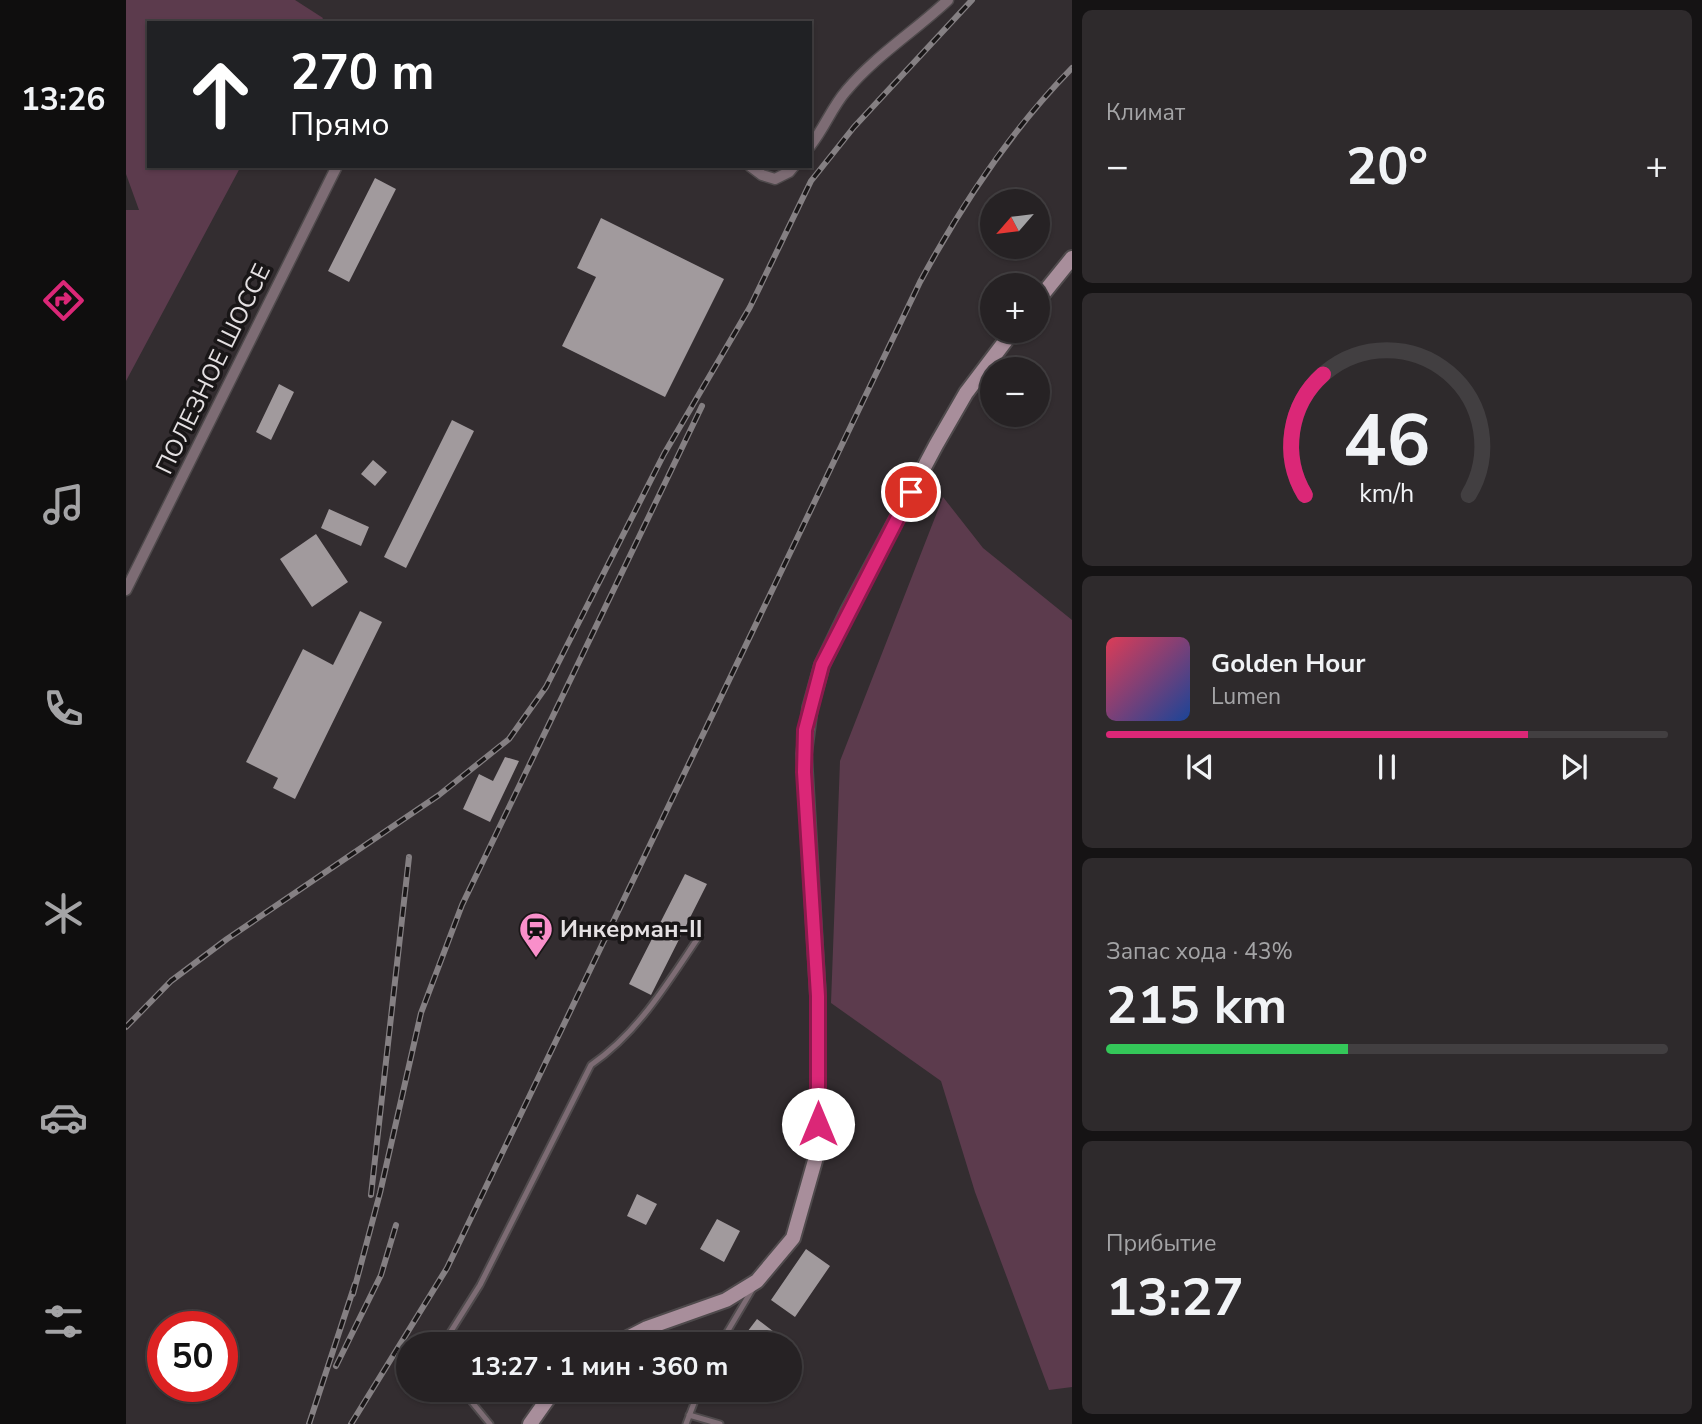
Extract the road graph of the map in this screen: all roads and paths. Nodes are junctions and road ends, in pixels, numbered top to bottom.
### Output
1 (948, 0) edge
2 (812, 144) edge
3 (336, 168) edge
4 (753, 168) edge
5 (792, 168) edge
6 (1072, 258) edge
7 (1050, 285) edge
8 (1004, 343) edge
9 (126, 590) edge
10 (700, 935) dead end
11 (758, 1281) junction
12 (451, 1332) edge
13 (638, 1332) edge
14 (727, 1332) edge
15 (472, 1402) edge
16 (546, 1402) edge
17 (694, 1402) edge
18 (689, 1415) junction
19 (490, 1424) edge
20 (530, 1424) edge
21 (686, 1424) edge
22 (720, 1424) edge

1 - 2 street
3 - 9 street, ПОЛЕЗНОЕ ШОССЕ
4 - 5 street
6 - 7 main road
8 - 11 main road
10 - 12 lane
11 - 13 main road
11 - 14 lane
15 - 19 lane
16 - 20 main road
17 - 18 lane
18 - 21 lane
18 - 22 lane

